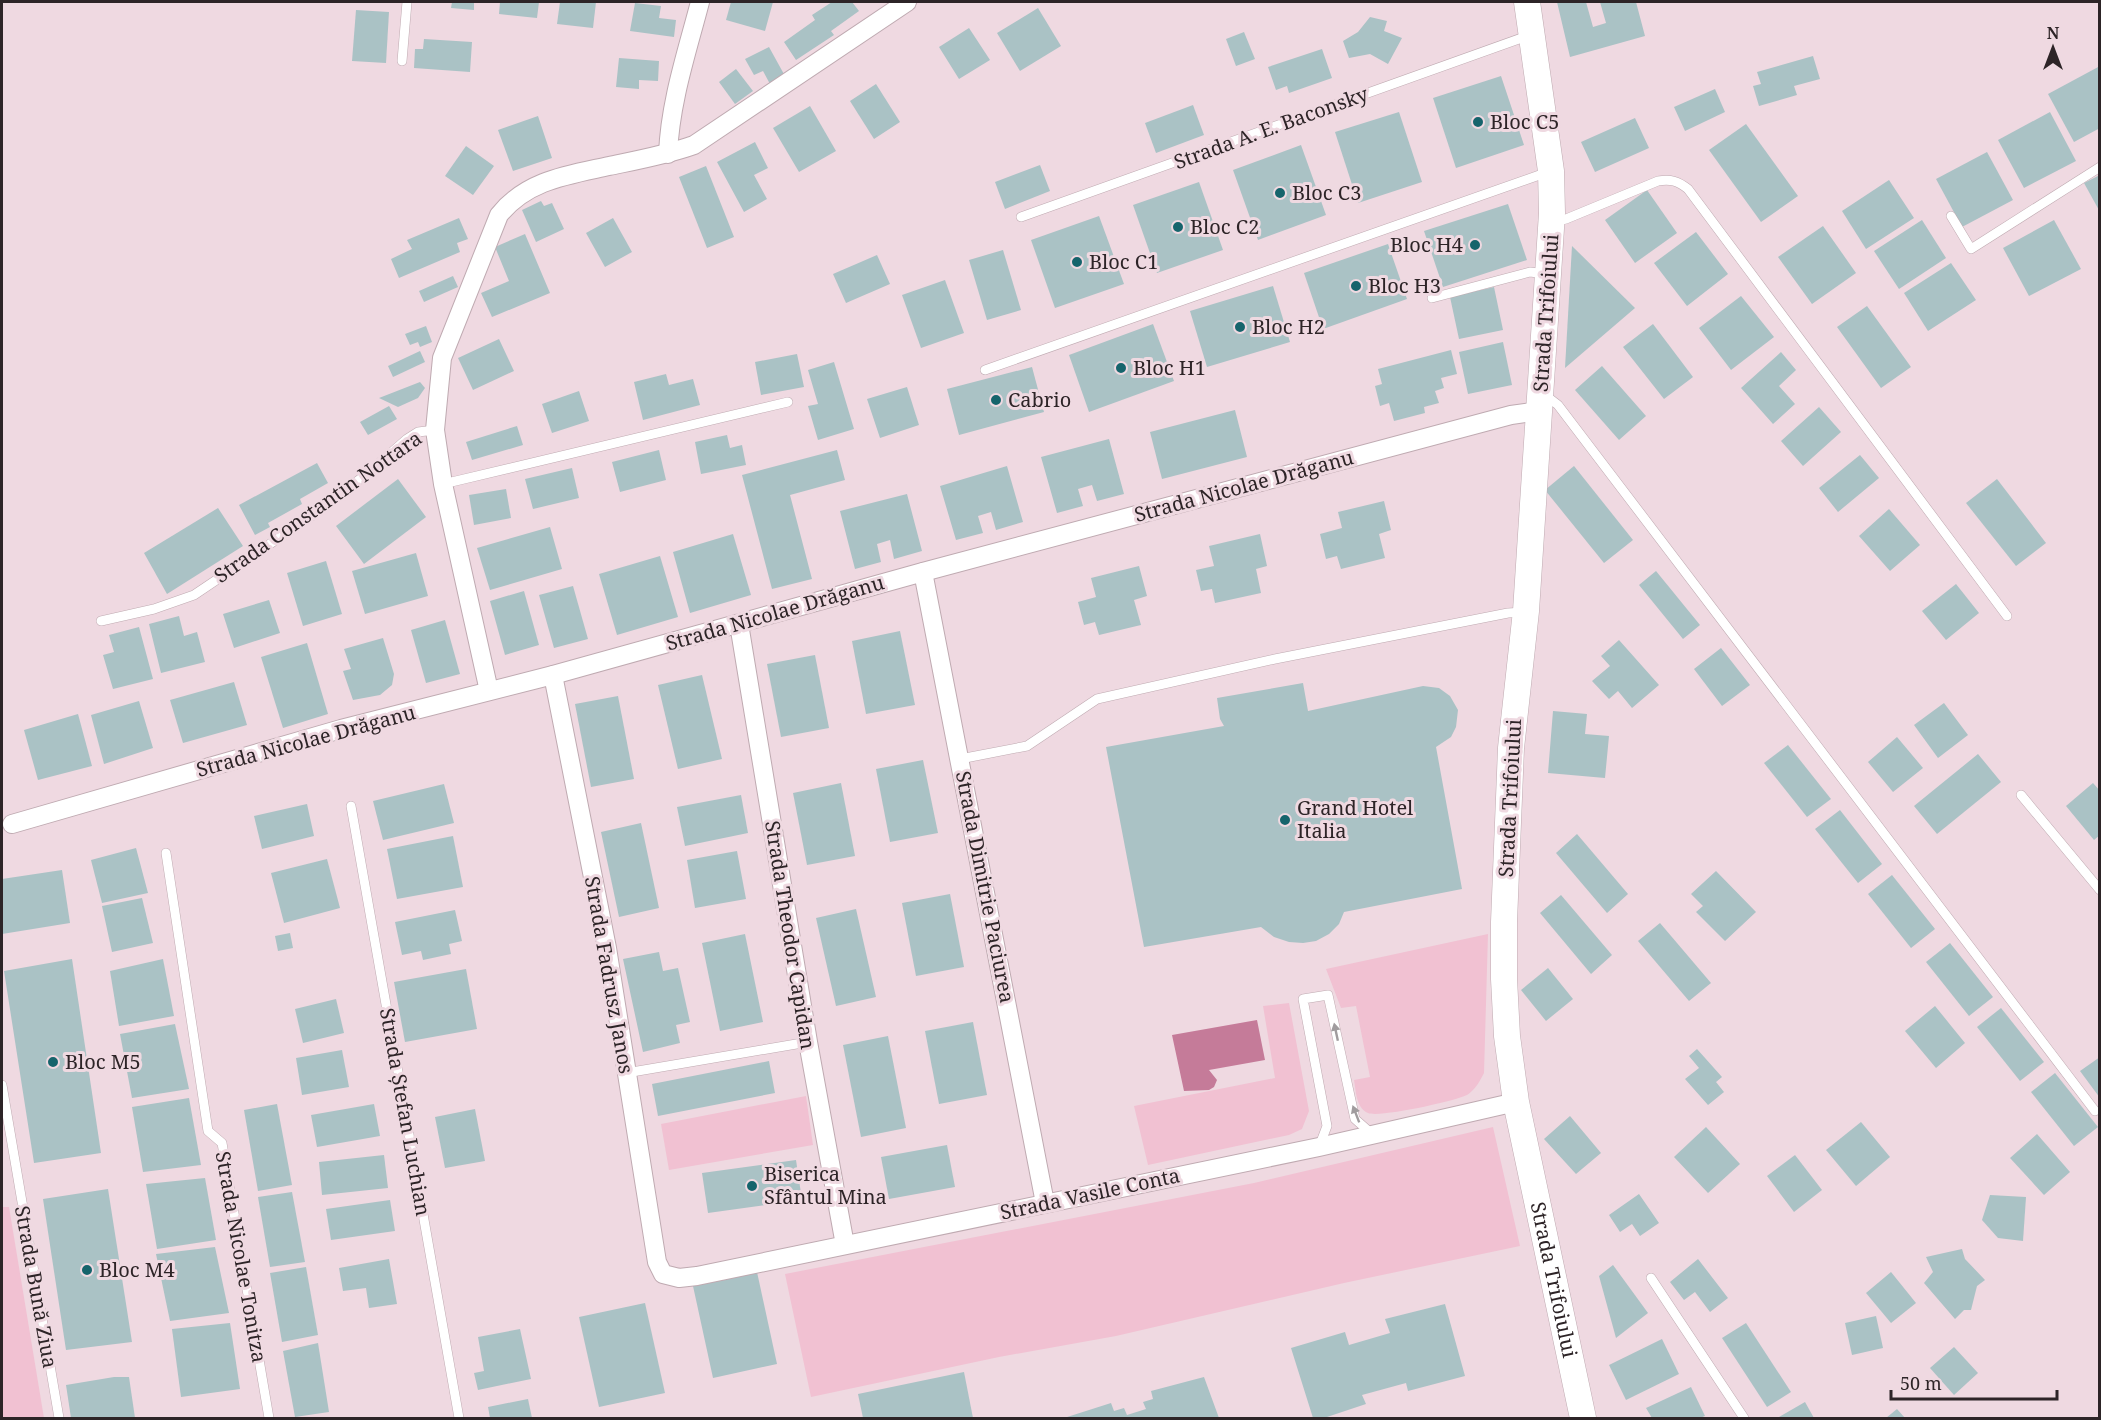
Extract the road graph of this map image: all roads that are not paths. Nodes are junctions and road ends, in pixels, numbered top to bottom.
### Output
1 (407, 2) edge
2 (700, 2) edge
3 (907, 2) edge
4 (1527, 2) edge
5 (1526, 36) junction
6 (402, 61) dead end
7 (668, 154) junction
8 (2100, 167) edge
9 (1551, 171) junction
10 (1951, 216) dead end
11 (1022, 218) dead end
12 (1551, 223) junction
13 (1548, 275) junction
14 (1432, 298) dead end
15 (985, 370) dead end
16 (788, 402) dead end
17 (1540, 403) junction
18 (435, 430) junction
19 (443, 484) junction
20 (923, 572) junction
21 (1526, 611) junction
22 (2007, 616) dead end
23 (101, 621) dead end
24 (739, 624) junction
25 (553, 675) junction
26 (489, 691) junction
27 (960, 759) junction
28 (2021, 795) dead end
29 (351, 806) dead end
30 (12, 825) dead end
31 (166, 853) dead end
32 (2100, 891) edge
33 (808, 1042) junction
34 (626, 1073) junction
35 (2, 1085) edge
36 (1516, 1102) junction
37 (2095, 1111) dead end
38 (1372, 1134) junction
39 (1319, 1147) junction
40 (1045, 1203) junction
41 (845, 1245) junction
42 (663, 1274) joint
43 (1651, 1278) dead end
44 (59, 1419) edge
45 (269, 1419) edge
46 (459, 1419) edge
47 (1583, 1419) edge
48 (1744, 1419) edge

1 - 6 lane
2 - 7 street
3 - 7 street, Strada Constantin Nottara
4 - 5 street, Strada Trifoiului
5 - 9 street, Strada Trifoiului
5 - 11 lane, Strada A. E. Baconsky
7 - 18 street, Strada Constantin Nottara
8 - 10 lane
9 - 12 street, Strada Trifoiului
9 - 15 lane
12 - 13 street, Strada Trifoiului
12 - 22 lane
13 - 14 lane
13 - 17 street, Strada Trifoiului
16 - 19 lane
17 - 20 street, Strada Nicolae Drăganu
17 - 21 street, Strada Trifoiului
17 - 37 lane
18 - 19 street, Strada Constantin Nottara
18 - 23 lane, Strada Constantin Nottara
19 - 26 street, Strada Constantin Nottara
20 - 24 street, Strada Nicolae Drăganu
20 - 27 street, Strada Dimitrie Paciurea
21 - 27 lane
21 - 36 street, Strada Trifoiului
24 - 25 street, Strada Nicolae Drăganu
24 - 33 street, Strada Theodor Capidan
25 - 26 street, Strada Nicolae Drăganu
25 - 34 street, Strada Fadrusz Janos
26 - 30 street, Strada Nicolae Drăganu
27 - 40 street, Strada Dimitrie Paciurea
28 - 32 lane
29 - 46 lane, Strada Ștefan Luchian
31 - 45 lane, Strada Nicolae Tonitza
33 - 34 lane
33 - 41 street, Strada Theodor Capidan
34 - 42 street, Strada Fadrusz Janos
35 - 44 lane, Strada Bună Ziua
36 - 38 street, Strada Vasile Conta
36 - 47 street, Strada Trifoiului
38 - 39 street, Strada Vasile Conta
38 -> 39 lane
39 - 40 street, Strada Vasile Conta
40 - 41 street, Strada Vasile Conta
41 - 42 street, Strada Vasile Conta
43 - 48 lane

